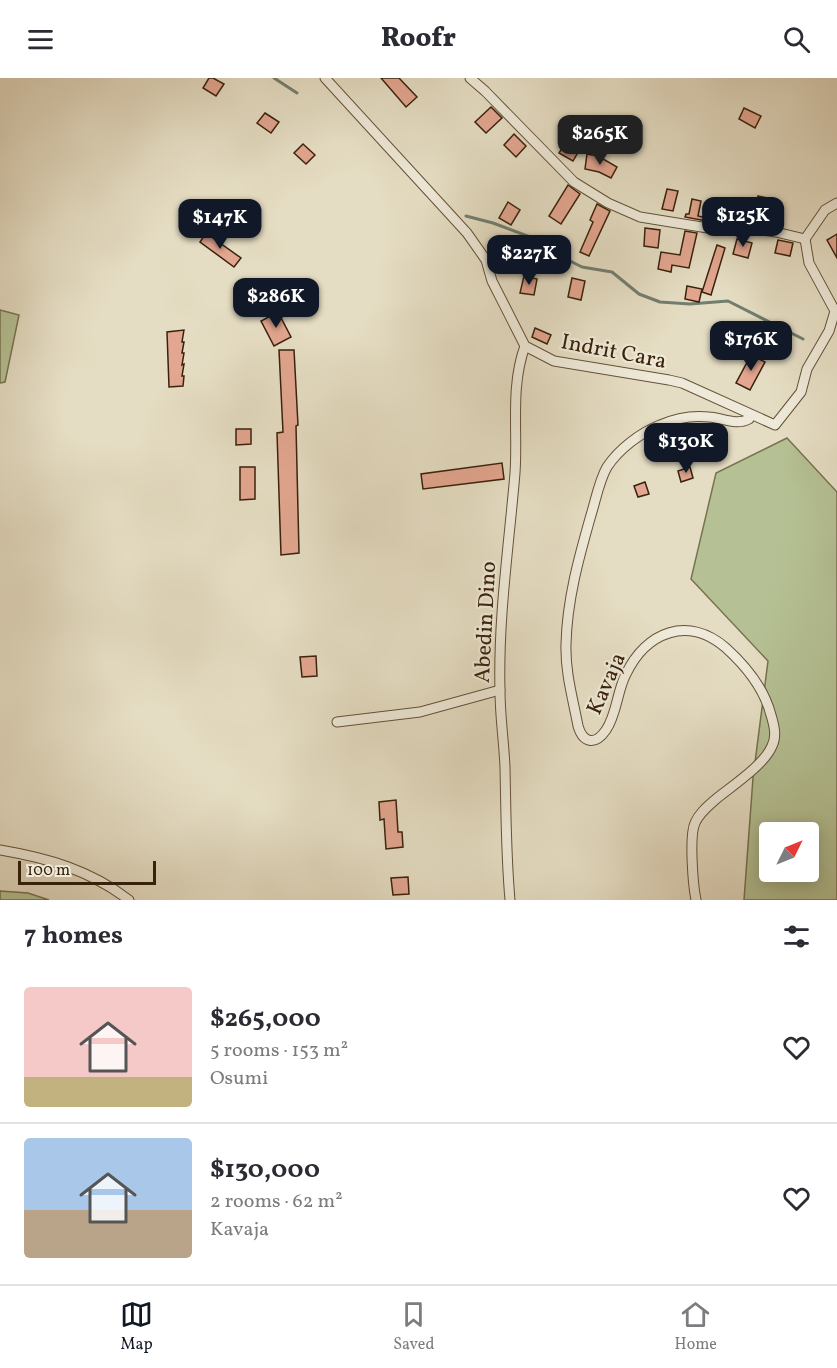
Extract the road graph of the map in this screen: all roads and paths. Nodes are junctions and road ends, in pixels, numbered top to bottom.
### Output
1 (325, 78) edge
2 (470, 78) edge
3 (837, 203) edge
4 (803, 239) junction
5 (525, 346) junction
6 (751, 415) junction
7 (500, 690) junction
8 (337, 722) dead end
9 (0, 850) edge
10 (129, 900) edge
11 (510, 900) edge
12 (696, 900) edge

1 - 5 street
2 - 4 street
3 - 4 street
4 - 6 street, Indrit Cara
5 - 6 street, Indrit Cara
5 - 7 street, Abedin Dino
6 - 12 street, Kavaja
7 - 8 street
7 - 11 street, Abedin Dino
9 - 10 street

